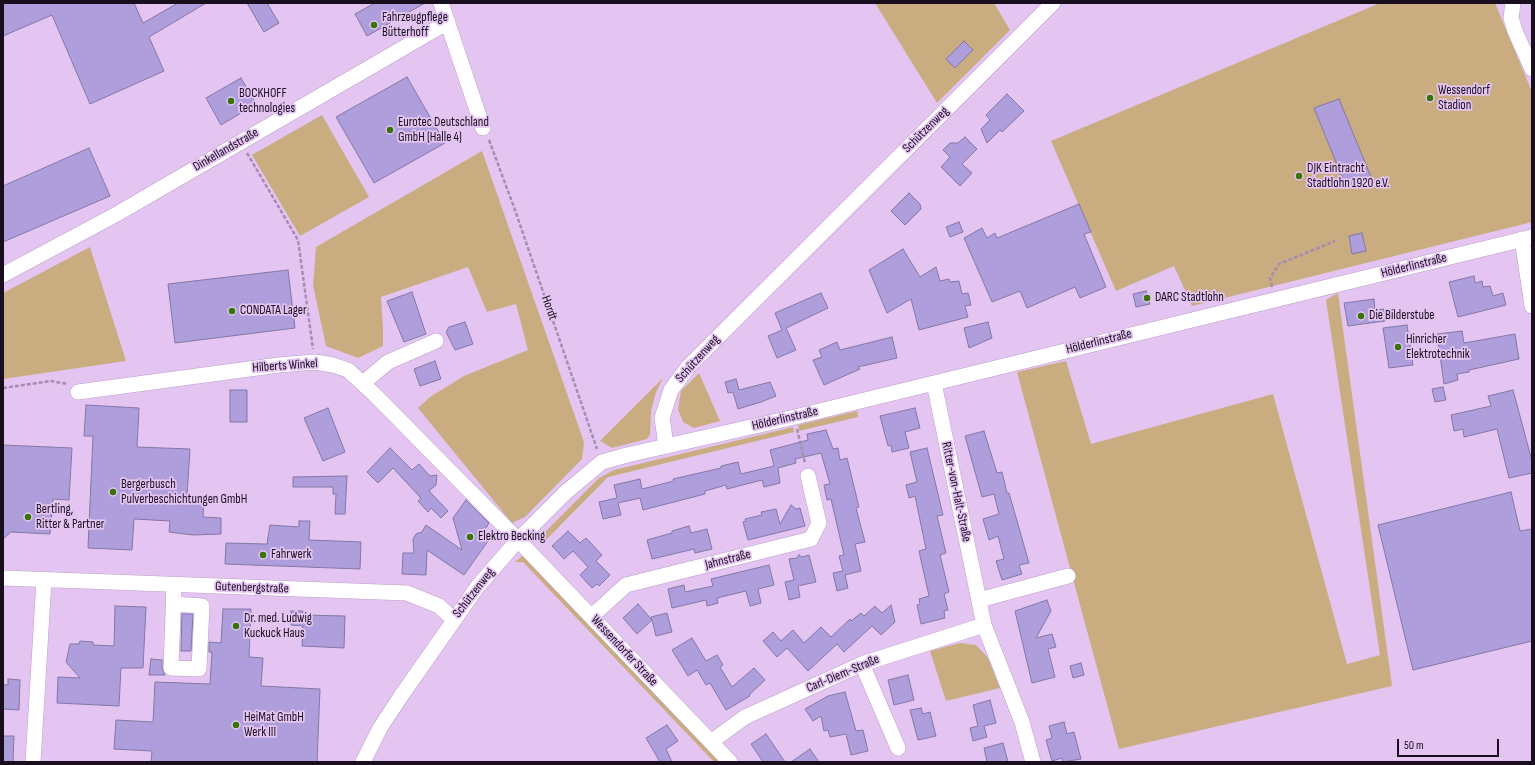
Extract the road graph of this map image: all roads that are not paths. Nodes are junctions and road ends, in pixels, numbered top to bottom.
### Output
1 (441, 3) edge
2 (1053, 3) edge
3 (1513, 3) edge
4 (448, 22) junction
5 (1532, 69) edge
6 (486, 134) road end
7 (1527, 238) edge
8 (3, 275) edge
9 (1532, 306) edge
10 (436, 341) dead end
11 (363, 383) junction
12 (934, 383) junction
13 (78, 392) road end
14 (666, 445) junction
15 (808, 476) road end
16 (518, 540) junction
17 (1068, 576) dead end
18 (3, 578) edge
19 (44, 580) junction
20 (174, 585) junction
21 (979, 600) junction
22 (174, 604) dead end
23 (592, 616) junction
24 (453, 620) junction
25 (984, 625) junction
26 (862, 664) junction
27 (711, 742) junction
28 (898, 748) dead end
29 (33, 762) edge
30 (363, 762) edge
31 (730, 762) edge
32 (1034, 762) edge

1 - 4 street
2 - 14 street, Schützenweg
3 - 5 street
4 - 6 street
4 - 8 street, Dinkellandstraße
7 - 9 street
7 - 12 street, Hölderlinstraße
10 - 11 street
11 - 13 street, Hilberts Winkel
11 - 16 street, Hilberts Winkel
12 - 14 street, Hölderlinstraße
12 - 21 street, Ritter-von-Halt-Straße
14 - 16 street, Schützenweg
15 - 23 street, Jahnstraße
16 - 23 street, Wessendorfer Straße
16 - 24 street, Schützenweg
17 - 21 street
18 - 19 street, Gutenbergstraße
19 - 20 street, Gutenbergstraße
19 - 29 street
20 - 22 street
20 - 24 street, Gutenbergstraße
21 - 25 street, Ritter-von-Halt-Straße
23 - 27 street, Wessendorfer Straße
24 - 30 street, Schützenweg
25 - 26 street, Carl-Diem-Straße
25 - 32 street, Ritter-von-Halt-Straße
26 - 27 street, Carl-Diem-Straße
26 - 28 street
27 - 31 street, Wessendorfer Straße

